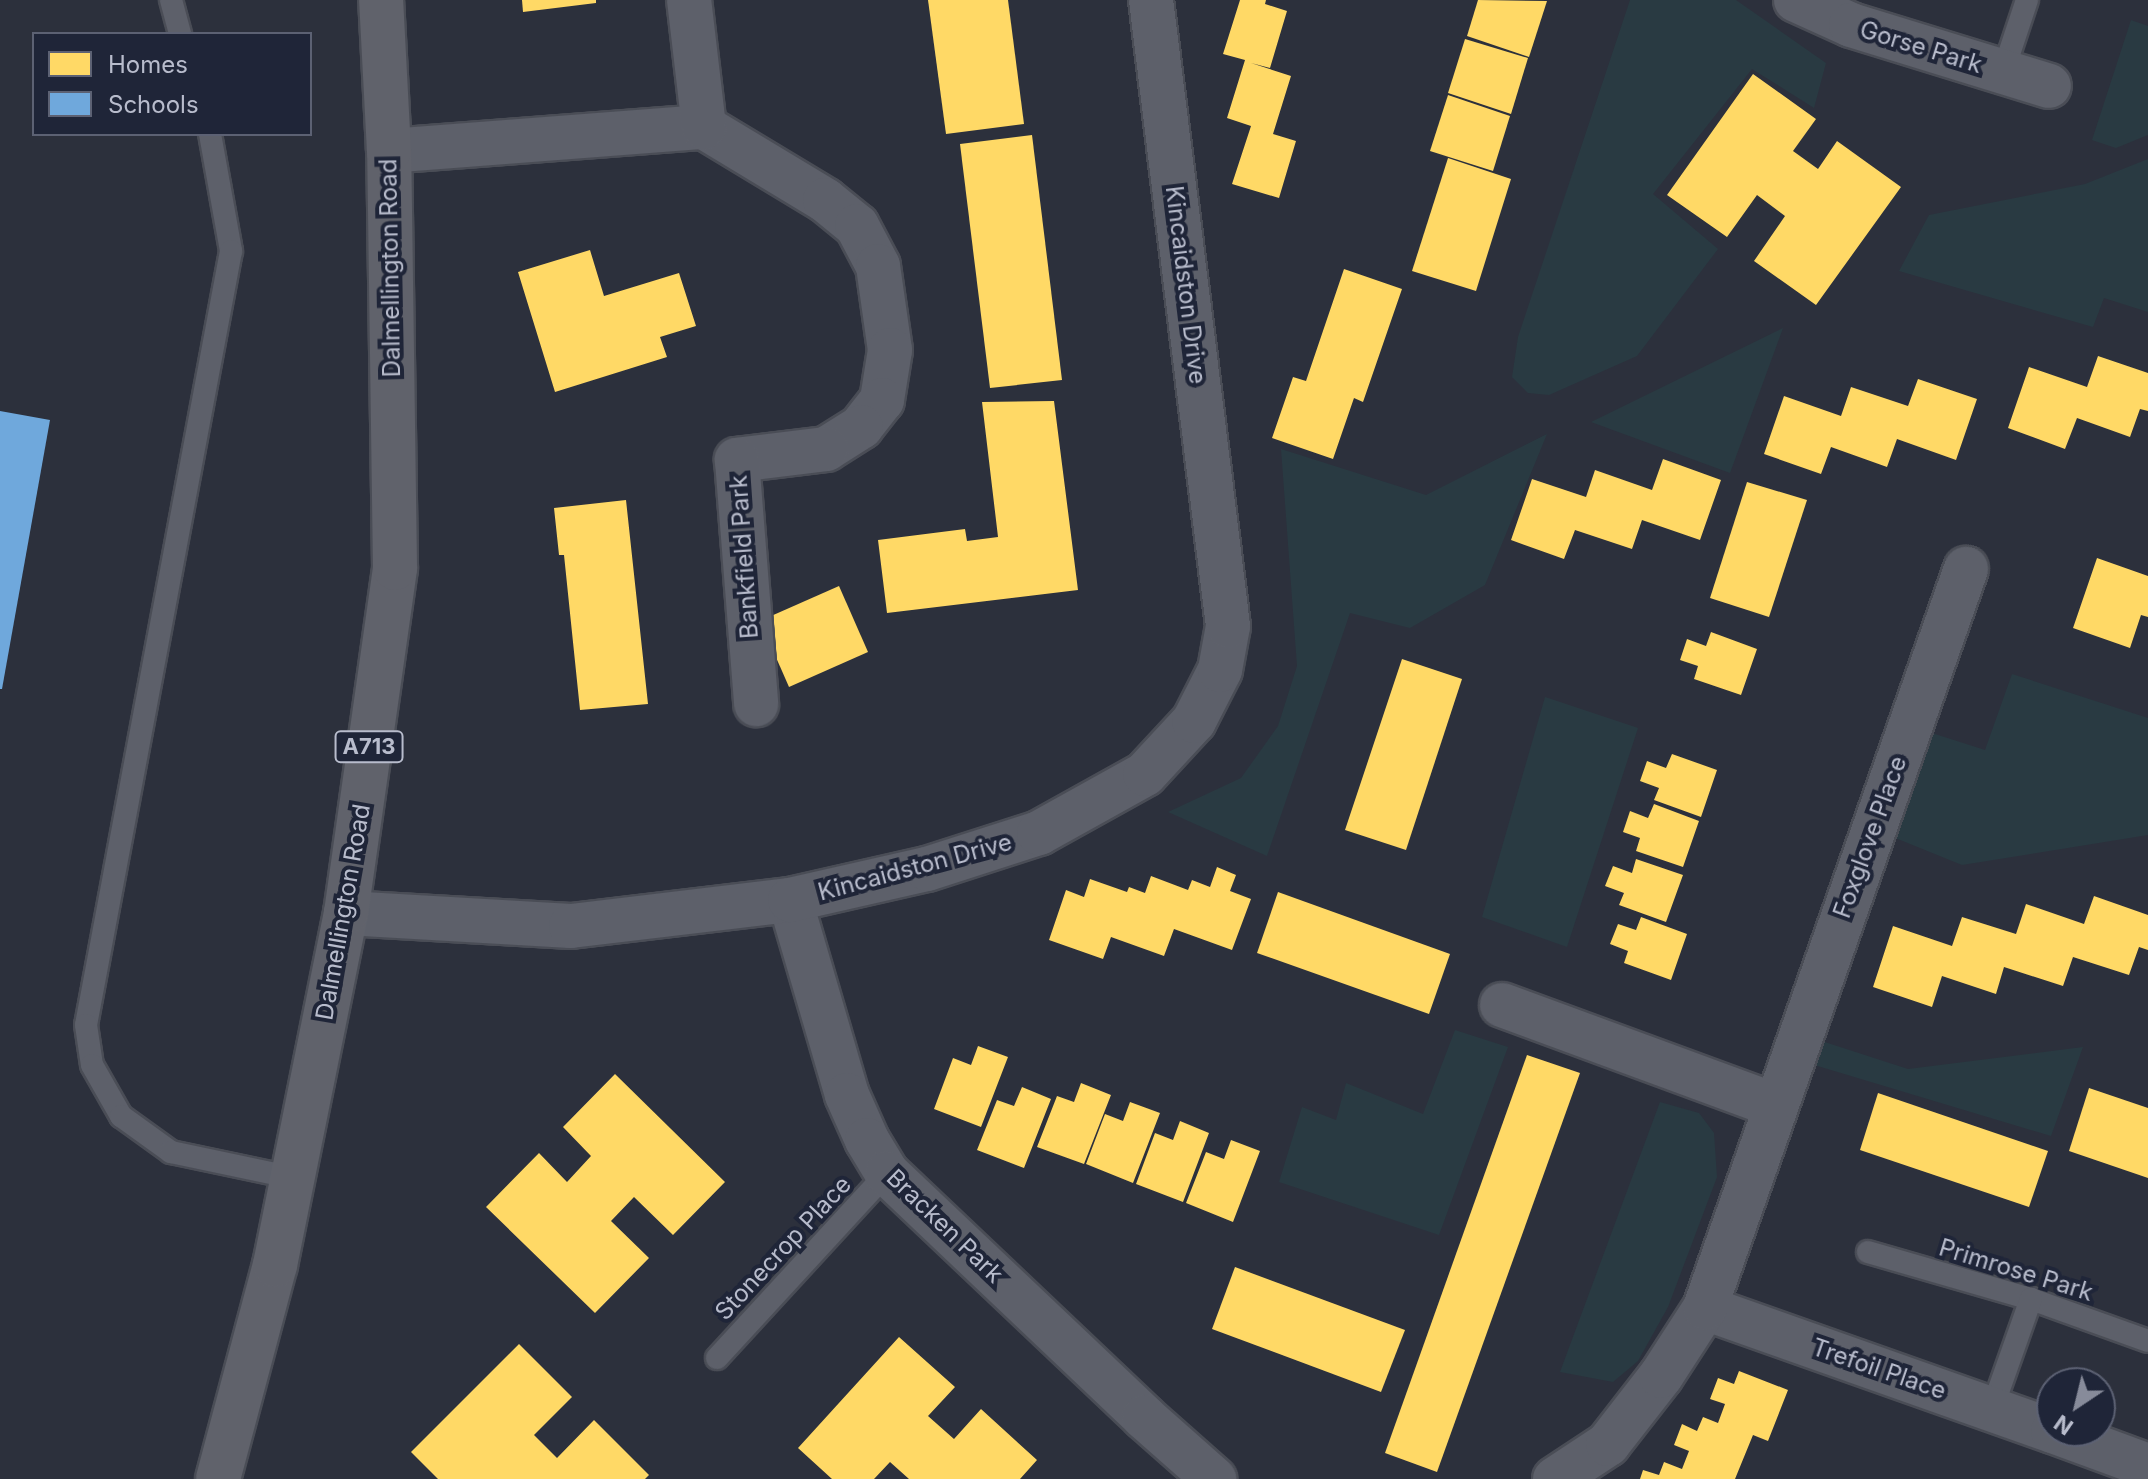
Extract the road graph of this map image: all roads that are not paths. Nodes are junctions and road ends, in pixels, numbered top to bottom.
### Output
1 (171, 0) edge
2 (381, 0) edge
3 (689, 0) edge
4 (1151, 0) edge
5 (1796, 0) edge
6 (2027, 0) edge
7 (179, 32) edge
8 (2003, 72) junction
9 (2049, 86) dead end
10 (704, 127) junction
11 (210, 136) edge
12 (389, 151) junction
13 (1966, 569) dead end
14 (756, 704) dead end
15 (790, 900) junction
16 (346, 913) junction
17 (1502, 1005) dead end
18 (1774, 1105) junction
19 (887, 1173) junction
20 (294, 1178) junction
21 (1868, 1252) dead end
22 (2031, 1299) junction
23 (1705, 1308) junction
24 (2148, 1341) edge
25 (717, 1358) dead end
26 (1992, 1409) junction
27 (2036, 1425) edge
28 (2096, 1447) edge
29 (2148, 1466) edge
30 (218, 1479) edge
31 (1214, 1479) edge
32 (1555, 1479) edge

1 - 7 lane
2 - 12 main road, Dalmellington Road / A713
3 - 10 street
4 - 15 street, Kincaidston Drive
5 - 8 street, Gorse Park
6 - 8 lane
8 - 9 street, Gorse Park
10 - 12 street
10 - 14 street, Bankfield Park
11 - 20 lane
12 - 16 main road, Dalmellington Road / A713
13 - 18 street, Foxglove Place
15 - 16 street, Kincaidston Drive
15 - 19 street, Bracken Park
16 - 20 main road, Dalmellington Road / A713
17 - 18 street
18 - 23 street, Foxglove Place
19 - 25 lane, Stonecrop Place
19 - 31 street, Bracken Park
20 - 30 main road, Dalmellington Road / A713
21 - 22 lane, Primrose Park
22 - 24 lane, Primrose Park
22 - 26 lane
23 - 26 street, Trefoil Place
23 - 32 street
26 - 27 street, Trefoil Place
28 - 29 street, Trefoil Place

